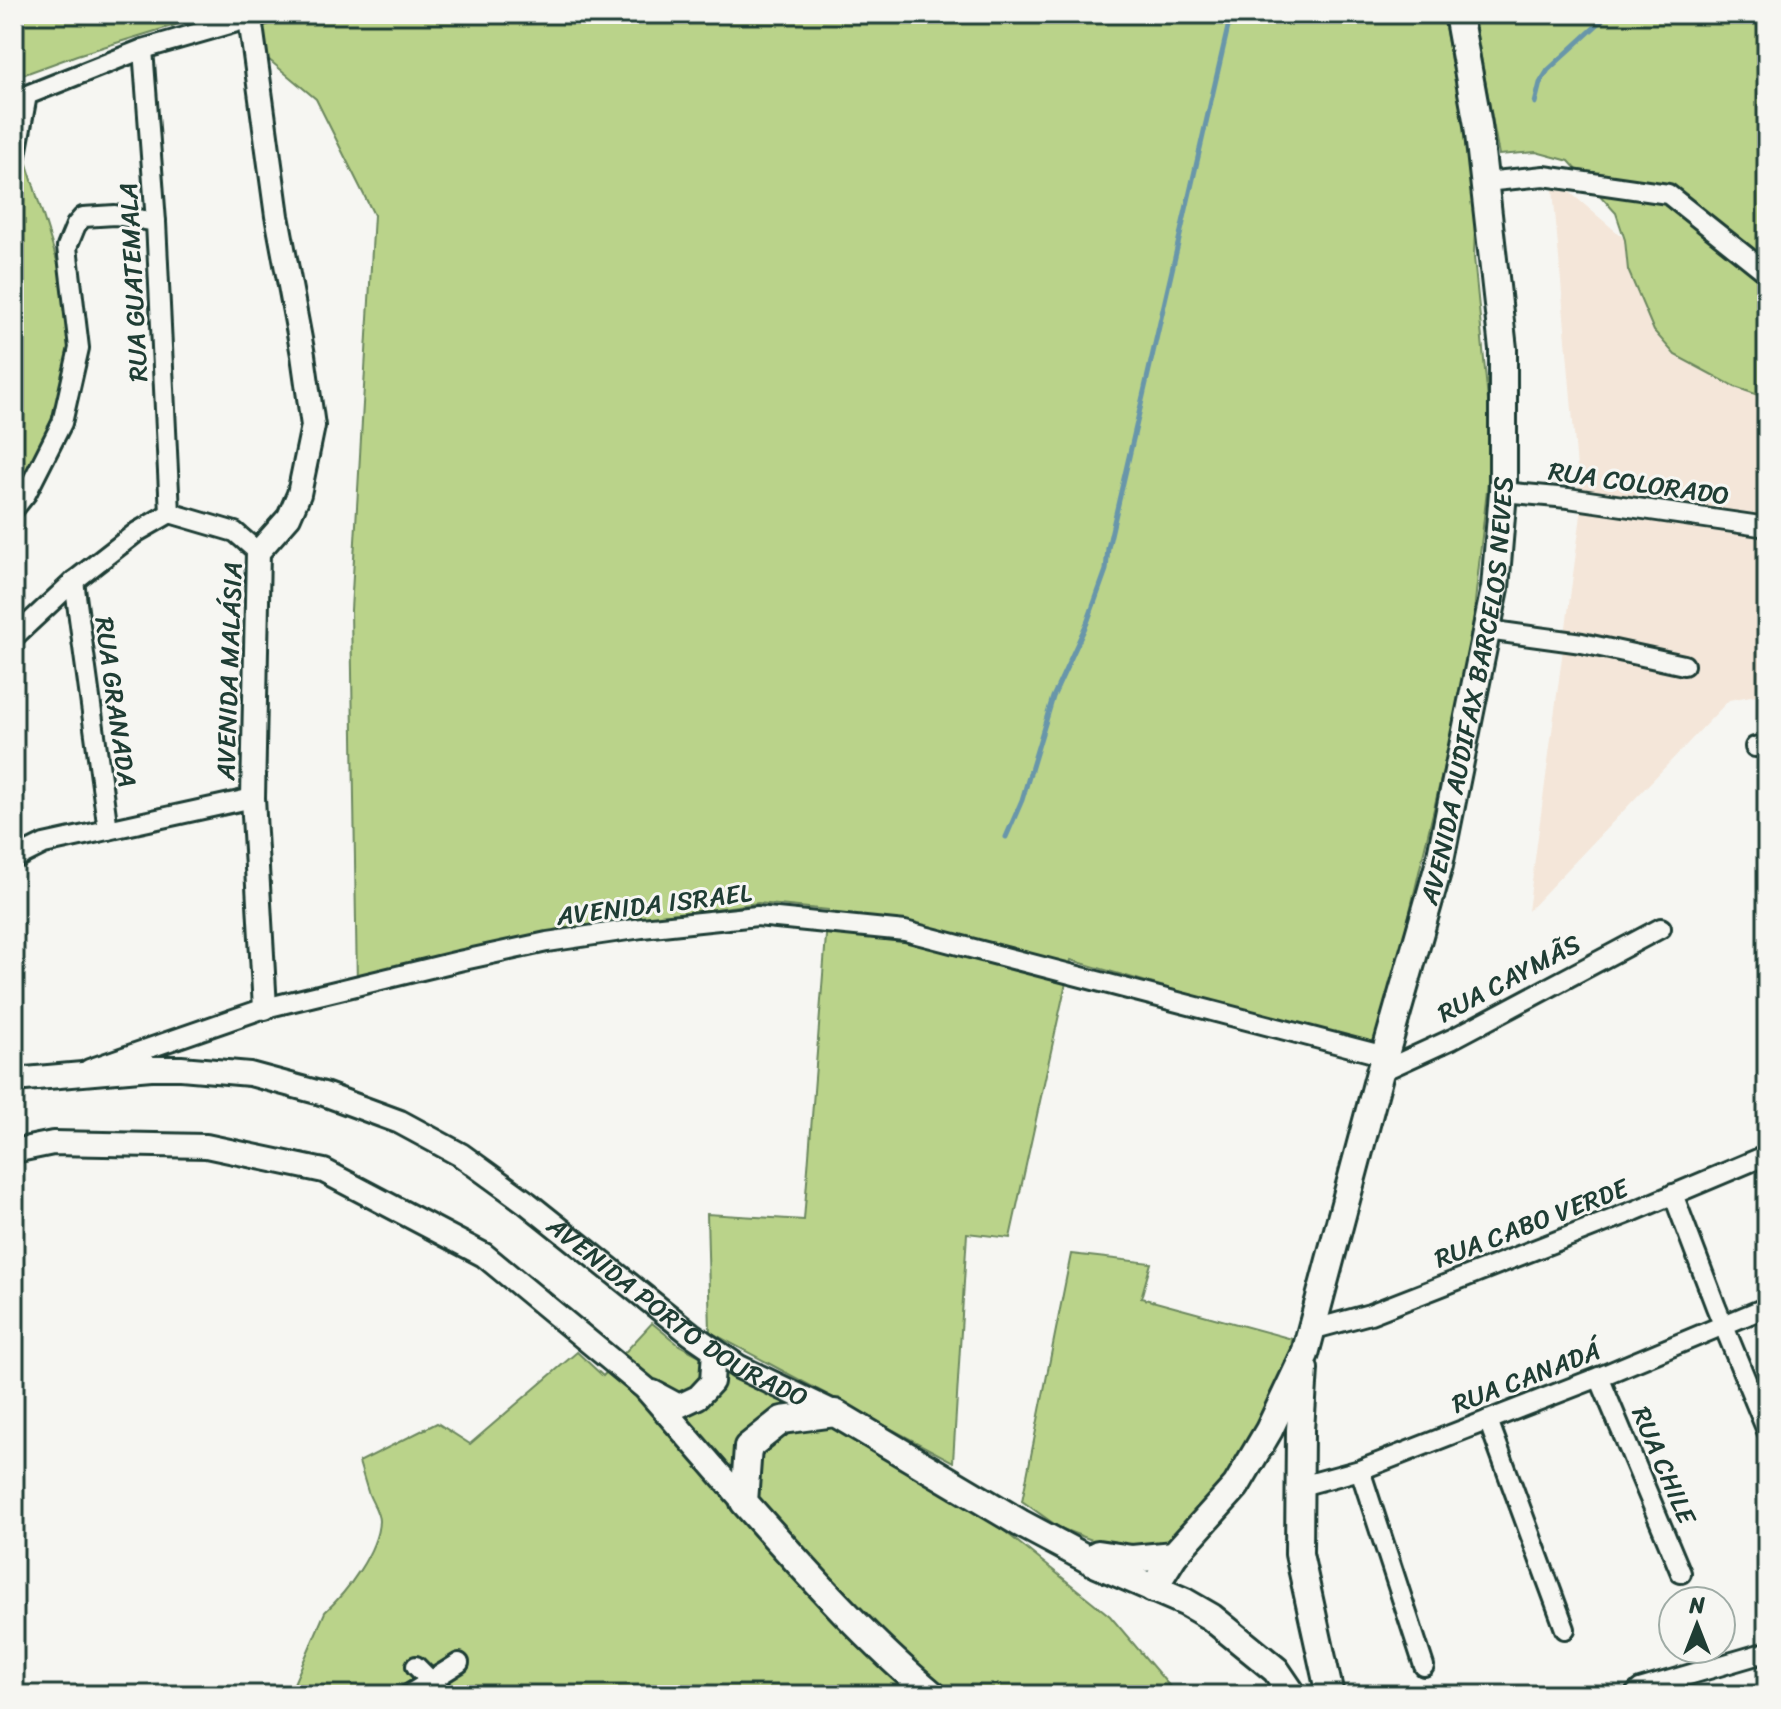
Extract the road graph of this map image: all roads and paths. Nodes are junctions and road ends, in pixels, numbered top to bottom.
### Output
1 (1458, 14) edge
2 (258, 16) edge
3 (143, 49) junction
4 (14, 166) edge
5 (1485, 182) junction
6 (156, 222) junction
7 (1767, 273) edge
8 (1503, 492) junction
9 (14, 509) edge
10 (170, 513) junction
11 (1767, 527) edge
12 (258, 552) junction
13 (74, 581) junction
14 (1487, 630) junction
15 (14, 637) edge
16 (1684, 665) dead end
17 (253, 798) junction
18 (108, 830) junction
19 (14, 859) edge
20 (1661, 928) dead end
21 (265, 1008) junction
22 (1382, 1064) junction
23 (75, 1074) junction
24 (14, 1080) edge
25 (14, 1151) edge
26 (1767, 1155) edge
27 (1673, 1194) junction
28 (1767, 1307) edge
29 (1723, 1325) junction
30 (1308, 1342) junction
31 (714, 1350) junction
32 (1599, 1377) junction
33 (645, 1388) junction
34 (835, 1413) junction
35 (1488, 1420) junction
36 (1767, 1431) edge
37 (1360, 1470) junction
38 (1301, 1486) junction
39 (744, 1502) junction
40 (1020, 1523) junction
41 (1174, 1555) junction
42 (1681, 1573) dead end
43 (1153, 1589) junction
44 (1565, 1629) dead end
45 (1767, 1652) edge
46 (459, 1663) dead end
47 (416, 1666) dead end
48 (1424, 1666) dead end
49 (431, 1681) junction
50 (408, 1695) edge
51 (445, 1695) edge
52 (933, 1695) edge
53 (1293, 1695) edge
54 (1330, 1695) edge
55 (1634, 1695) edge

1 - 5 main road, AVENIDA AUDIFAX BARCELOS NEVES
2 - 3 street
2 - 12 street, AVENIDA MALÁSIA
3 - 4 street
3 - 6 street, RUA GUATEMALA
5 - 7 street
5 - 8 main road, AVENIDA AUDIFAX BARCELOS NEVES
6 - 9 street
6 - 10 street, RUA GUATEMALA
8 - 11 street, RUA COLORADO
8 - 14 main road, AVENIDA AUDIFAX BARCELOS NEVES
10 - 12 street
10 - 13 street
12 - 17 street, AVENIDA MALÁSIA
13 - 15 street
13 - 18 street, RUA GRANADA
14 - 16 street
14 - 22 main road, AVENIDA AUDIFAX BARCELOS NEVES
17 - 18 street
17 - 21 street, AVENIDA MALÁSIA
18 - 19 street
20 - 22 street, RUA CAYMÃS
21 - 22 street, AVENIDA ISRAEL
21 - 23 street, AVENIDA ISRAEL
22 - 30 main road, AVENIDA AUDIFAX BARCELOS NEVES
23 - 24 street, AVENIDA PORTO DOURADO
23 - 31 street, AVENIDA PORTO DOURADO
25 - 33 street
26 - 27 street, RUA CABO VERDE
27 - 29 street
27 - 30 street, RUA CABO VERDE
28 - 29 street, RUA CANADÁ
29 - 32 street, RUA CANADÁ
29 - 36 street
30 - 38 main road, AVENIDA AUDIFAX BARCELOS NEVES
30 - 41 main road, AVENIDA AUDIFAX BARCELOS NEVES
31 - 33 street
31 - 34 street, AVENIDA PORTO DOURADO
32 - 35 street, RUA CANADÁ
32 - 42 street, RUA CHILE
33 - 39 street
34 - 39 main road
34 - 40 main road, AVENIDA PORTO DOURADO
35 - 37 street, RUA CANADÁ
35 - 44 street
37 - 38 street, RUA CANADÁ
37 - 48 street
38 - 54 main road, AVENIDA AUDIFAX BARCELOS NEVES
39 - 52 main road
40 - 41 main road
40 - 43 main road, AVENIDA PORTO DOURADO
41 - 43 main road, AVENIDA AUDIFAX BARCELOS NEVES
43 - 53 main road, AVENIDA PORTO DOURADO
45 - 55 street
46 - 49 street
47 - 49 street
49 - 50 street
49 - 51 street

